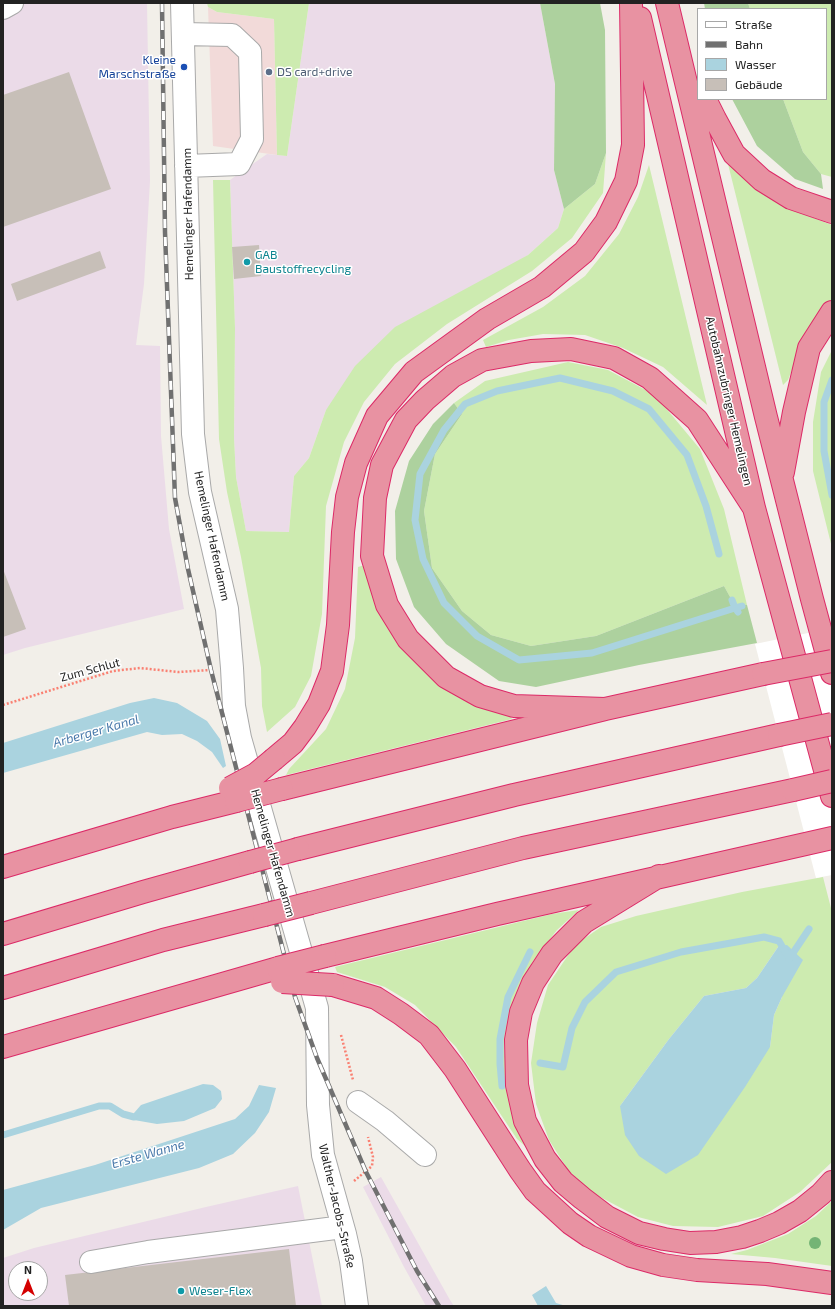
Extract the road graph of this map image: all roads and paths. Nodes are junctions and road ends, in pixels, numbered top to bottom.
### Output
1 (12, 3) edge
2 (182, 3) edge
3 (631, 3) edge
4 (637, 3) edge
5 (667, 3) edge
6 (3, 8) edge
7 (674, 33) junction
8 (183, 34) junction
9 (697, 82) edge
10 (705, 100) edge
11 (186, 166) junction
12 (832, 212) edge
13 (832, 312) edge
14 (782, 479) junction
15 (754, 508) junction
16 (832, 661) edge
17 (232, 668) junction
18 (832, 673) edge
19 (3, 705) edge
20 (605, 709) junction
21 (832, 724) edge
22 (832, 781) edge
23 (233, 795) junction
24 (832, 796) edge
25 (832, 838) edge
26 (3, 867) edge
27 (659, 876) junction
28 (3, 934) edge
29 (280, 975) junction
30 (3, 988) edge
31 (341, 1033) dead end
32 (3, 1048) edge
33 (317, 1058) joint
34 (358, 1102) joint
35 (424, 1155) dead end
36 (832, 1182) edge
37 (343, 1227) junction
38 (91, 1262) dead end
39 (832, 1283) edge
40 (357, 1306) edge

1 - 6 street
2 - 8 street, Hemelinger Hafendamm
3 - 23 highway, bridge
4 - 15 highway, Autobahnzubringer Hemelingen
5 - 7 highway
7 - 9 highway
7 - 14 highway
8 - 11 street, Hemelinger Hafendamm
8 - 11 street
10 - 12 highway
11 - 17 street, Hemelinger Hafendamm
13 - 14 highway
14 - 18 highway
15 - 20 highway
15 - 24 highway, Autobahnzubringer Hemelingen
16 - 20 highway, bridge
17 - 19 path, Zum Schlut
17 - 33 street, Hemelinger Hafendamm
20 - 23 highway, bridge
21 - 28 highway, bridge
22 - 30 highway, bridge
23 - 26 highway
25 - 27 highway
27 - 29 highway, bridge
27 - 36 highway
29 - 32 highway
29 - 39 highway, bridge
31 - 34 path
33 - 37 street, Walther-Jacobs-Straße
34 - 35 street
37 - 38 street
37 - 40 street, Walther-Jacobs-Straße

